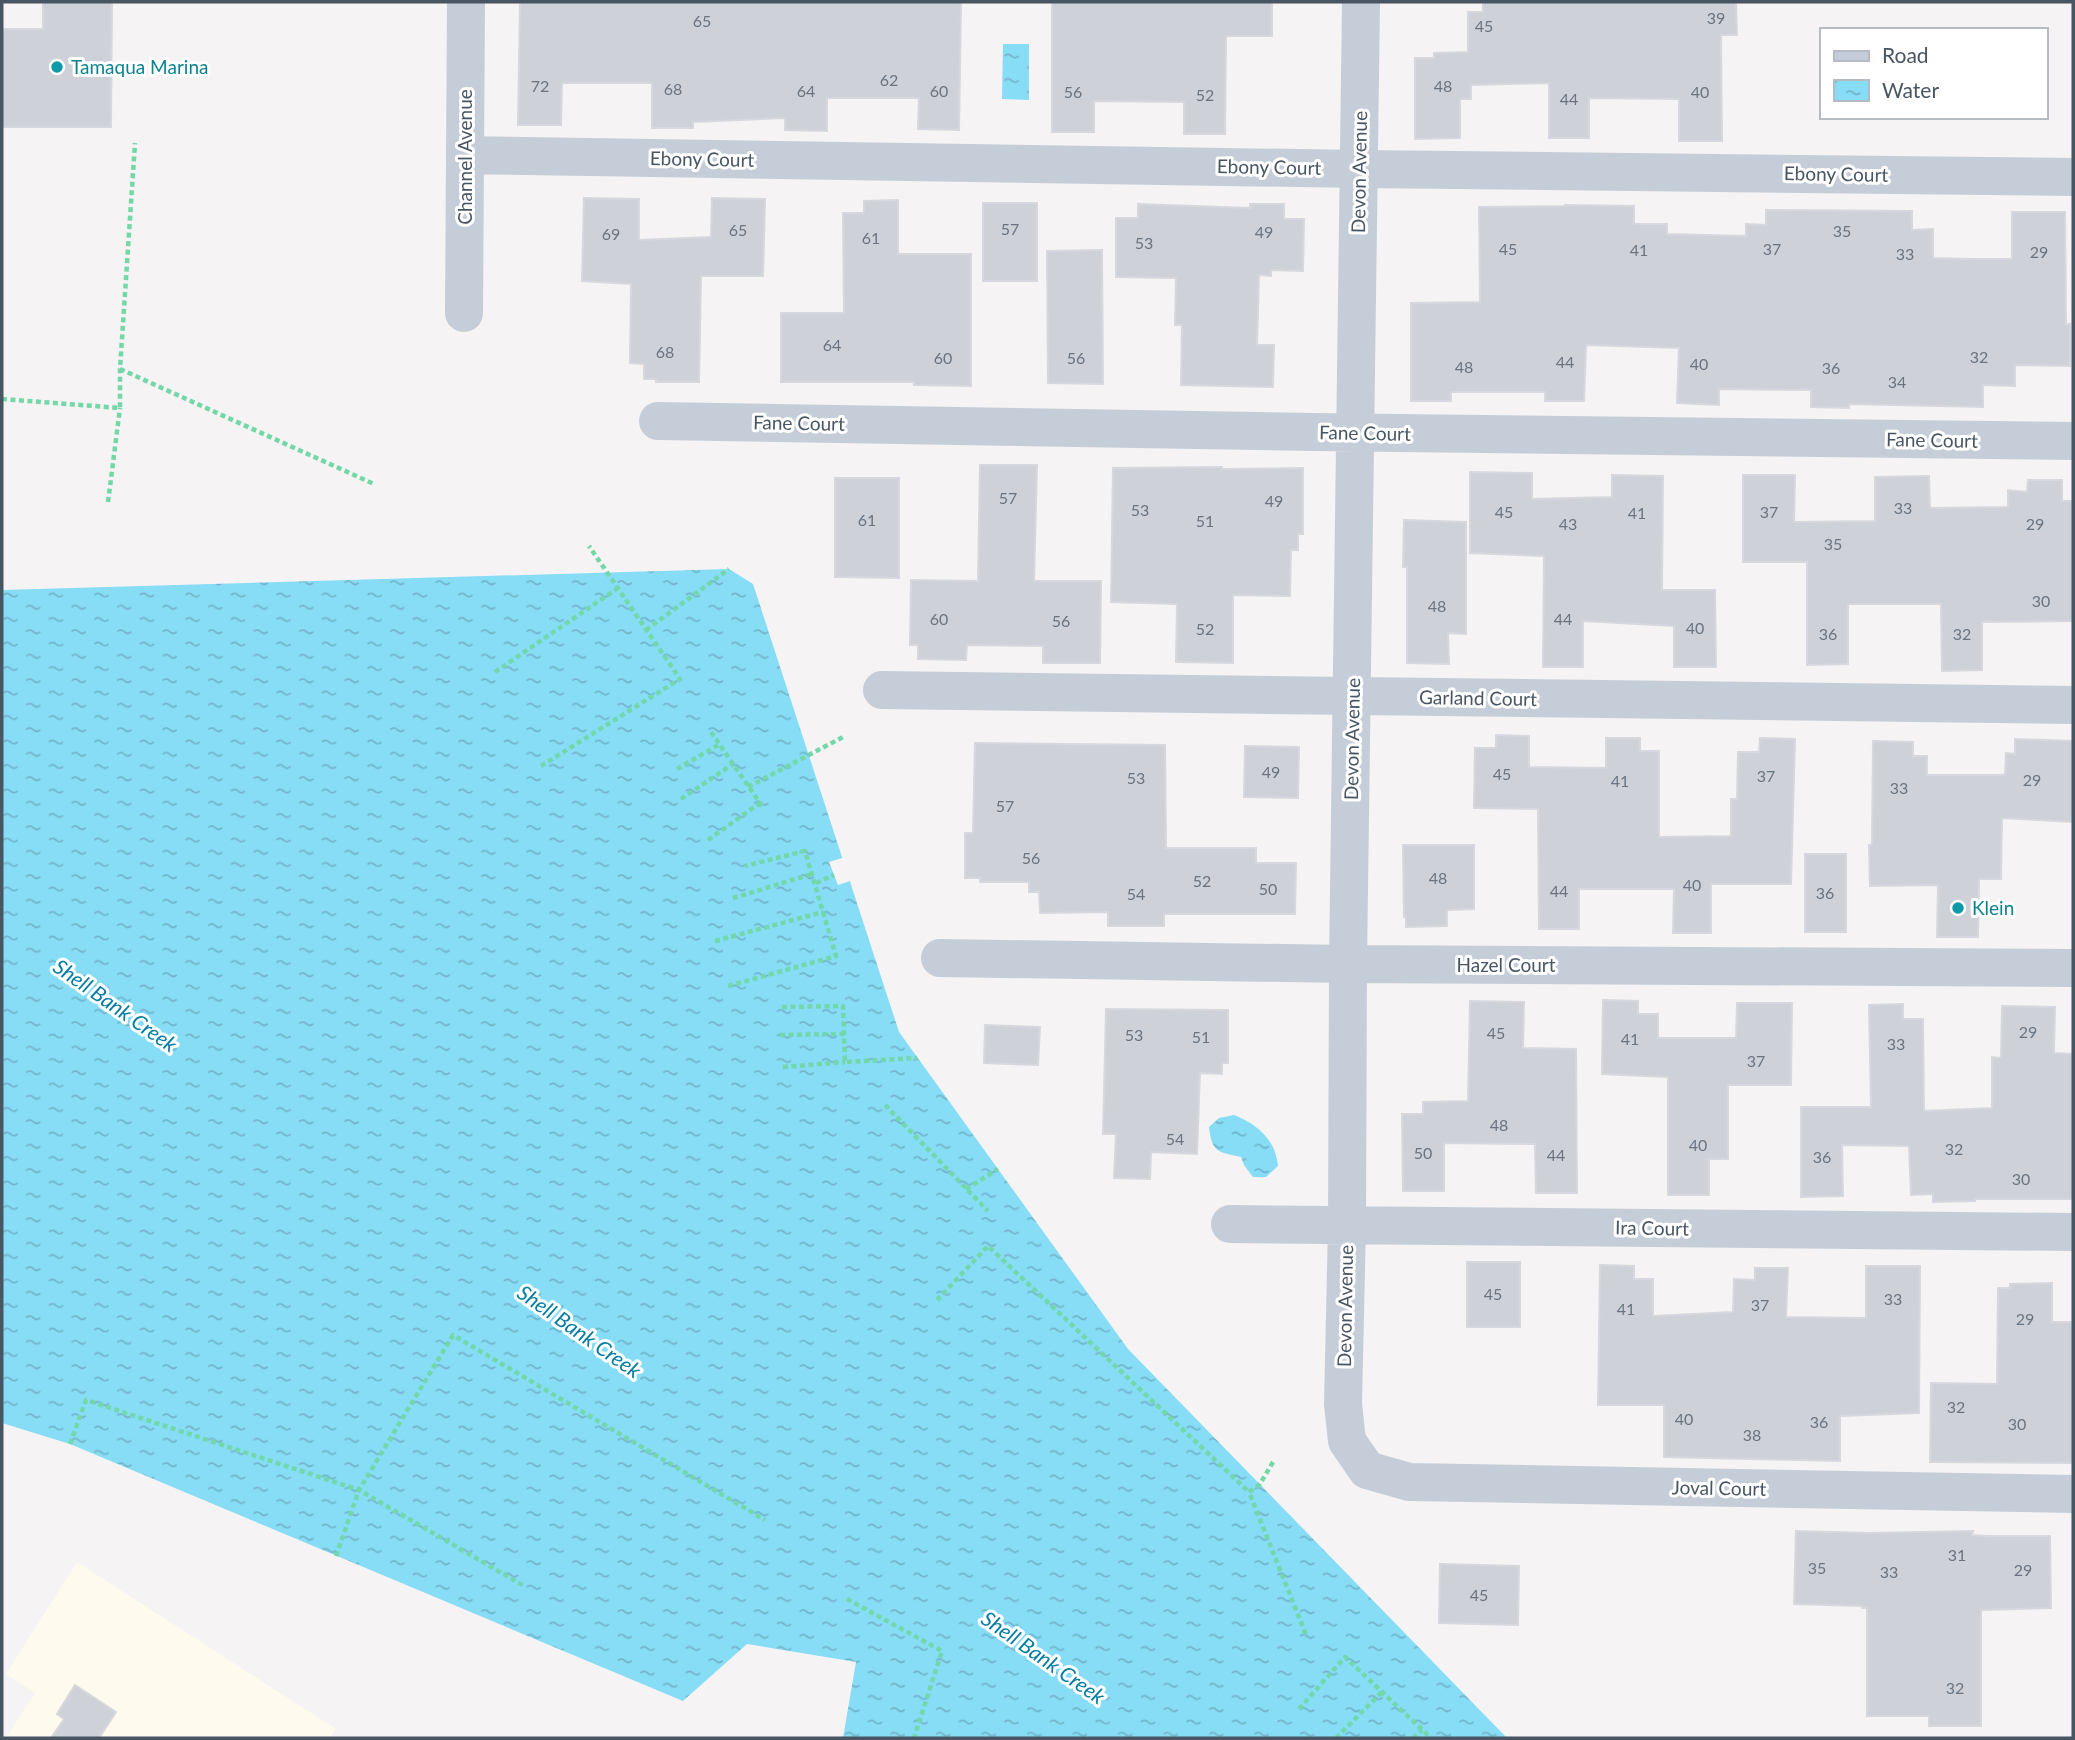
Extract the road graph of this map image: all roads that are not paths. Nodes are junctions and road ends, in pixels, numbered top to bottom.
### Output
1 (467, 2) edge
2 (1361, 2) edge
3 (465, 155) junction
4 (1359, 169) junction
5 (2073, 177) edge
6 (464, 313) dead end
7 (658, 421) dead end
8 (1355, 433) junction
9 (2073, 441) edge
10 (882, 690) dead end
11 (1353, 697) junction
12 (2073, 705) edge
13 (940, 958) dead end
14 (1348, 964) junction
15 (2073, 968) edge
16 (1230, 1224) dead end
17 (1347, 1224) junction
18 (2073, 1231) edge
19 (1367, 1469) joint
20 (2073, 1494) edge

1 - 3 street, Channel Avenue
2 - 4 street, Devon Avenue
3 - 4 street, Ebony Court
3 - 6 street, Channel Avenue
4 - 5 street, Ebony Court
4 - 8 street, Devon Avenue
7 - 8 street, Fane Court
8 - 9 street, Fane Court
8 - 11 street, Devon Avenue
10 - 11 street, Garland Court
11 - 12 street, Garland Court
11 - 14 street, Devon Avenue
13 - 14 street, Hazel Court
14 - 15 street, Hazel Court
14 - 17 street, Devon Avenue
16 - 17 street, Ira Court
17 - 18 street, Ira Court
17 - 19 street, Devon Avenue
19 - 20 street, Joval Court

